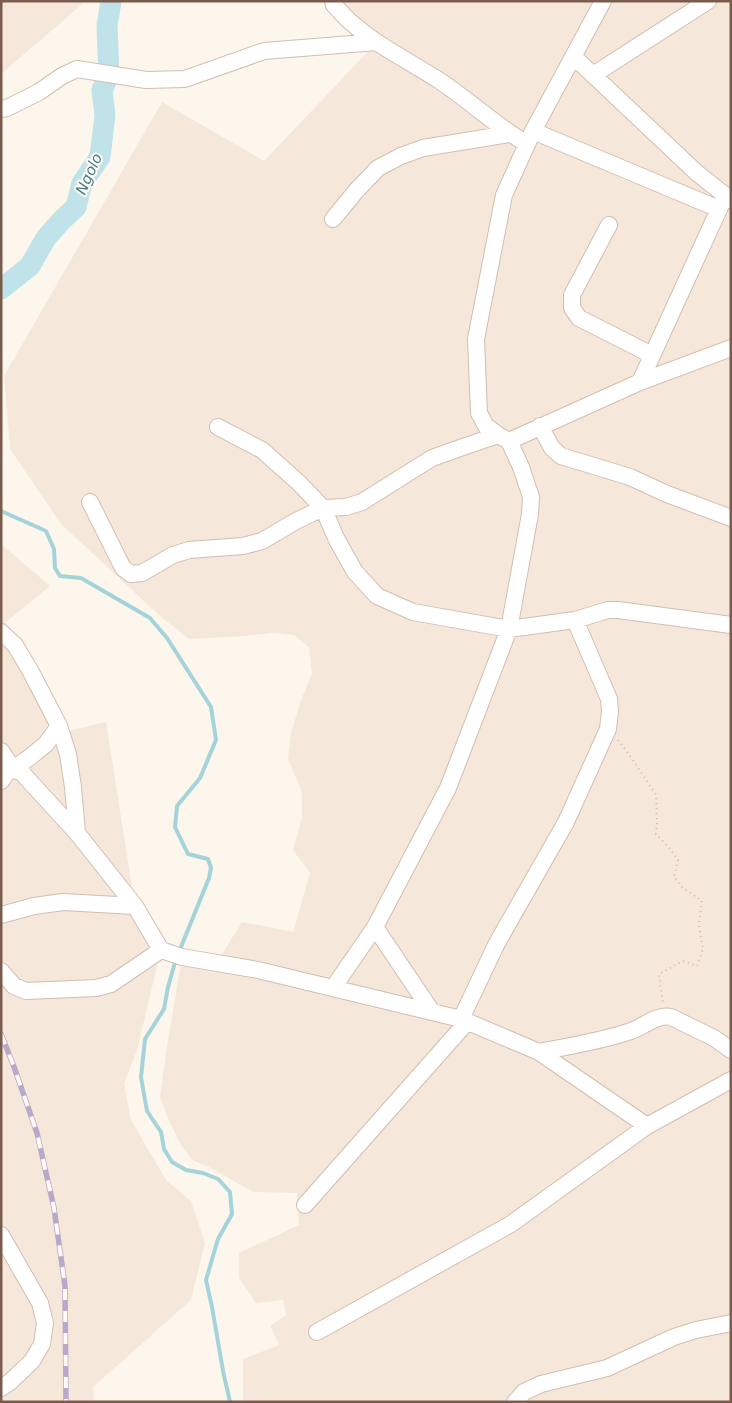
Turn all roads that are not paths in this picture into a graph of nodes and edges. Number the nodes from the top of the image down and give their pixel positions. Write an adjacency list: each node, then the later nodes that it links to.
1 (333, 1): 4 (street)
2 (603, 1): 5 (street)
3 (708, 1): 6 (street)
4 (377, 42): 7 (street); 8 (street)
5 (574, 56): 6 (street); 9 (street)
6 (593, 74): 10 (street)
7 (1, 109)
8 (509, 134): 9 (street); 11 (street)
9 (530, 138): 10 (street); 18 (street)
10 (725, 201): 14 (street)
11 (333, 219)
12 (609, 225): 14 (street)
13 (731, 348): 15 (street)
14 (652, 355): 15 (street)
15 (640, 382): 16 (street)
16 (540, 426): 18 (street); 21 (street)
17 (218, 427): 20 (street)
18 (504, 438): 20 (street); 24 (street)
19 (90, 502): 20 (street)
20 (323, 508): 24 (street)
21 (731, 518)
22 (575, 620): 23 (street); 24 (street); 37 (street)
23 (731, 625)
24 (509, 629): 32 (street)
25 (1, 632): 26 (street)
26 (58, 726): 28 (street); 29 (street)
27 (1, 751): 28 (street)
28 (5, 774): 29 (street)
29 (77, 833): 30 (street)
30 (136, 906): 31 (street); 33 (street)
31 (1, 916)
32 (375, 927): 35 (street); 36 (street)
33 (170, 953): 34 (street); 35 (street)
34 (1, 971)
35 (333, 988): 36 (street)
36 (432, 1012): 37 (street)
37 (464, 1020): 39 (street); 42 (street)
38 (731, 1050): 39 (street)
39 (539, 1052): 41 (street)
40 (731, 1080): 41 (street)
41 (647, 1126): 45 (street)
42 (305, 1204)
43 (1, 1236): 46 (street)
44 (731, 1322): 47 (street)
45 (317, 1332)
46 (1, 1388)
47 (515, 1402)

